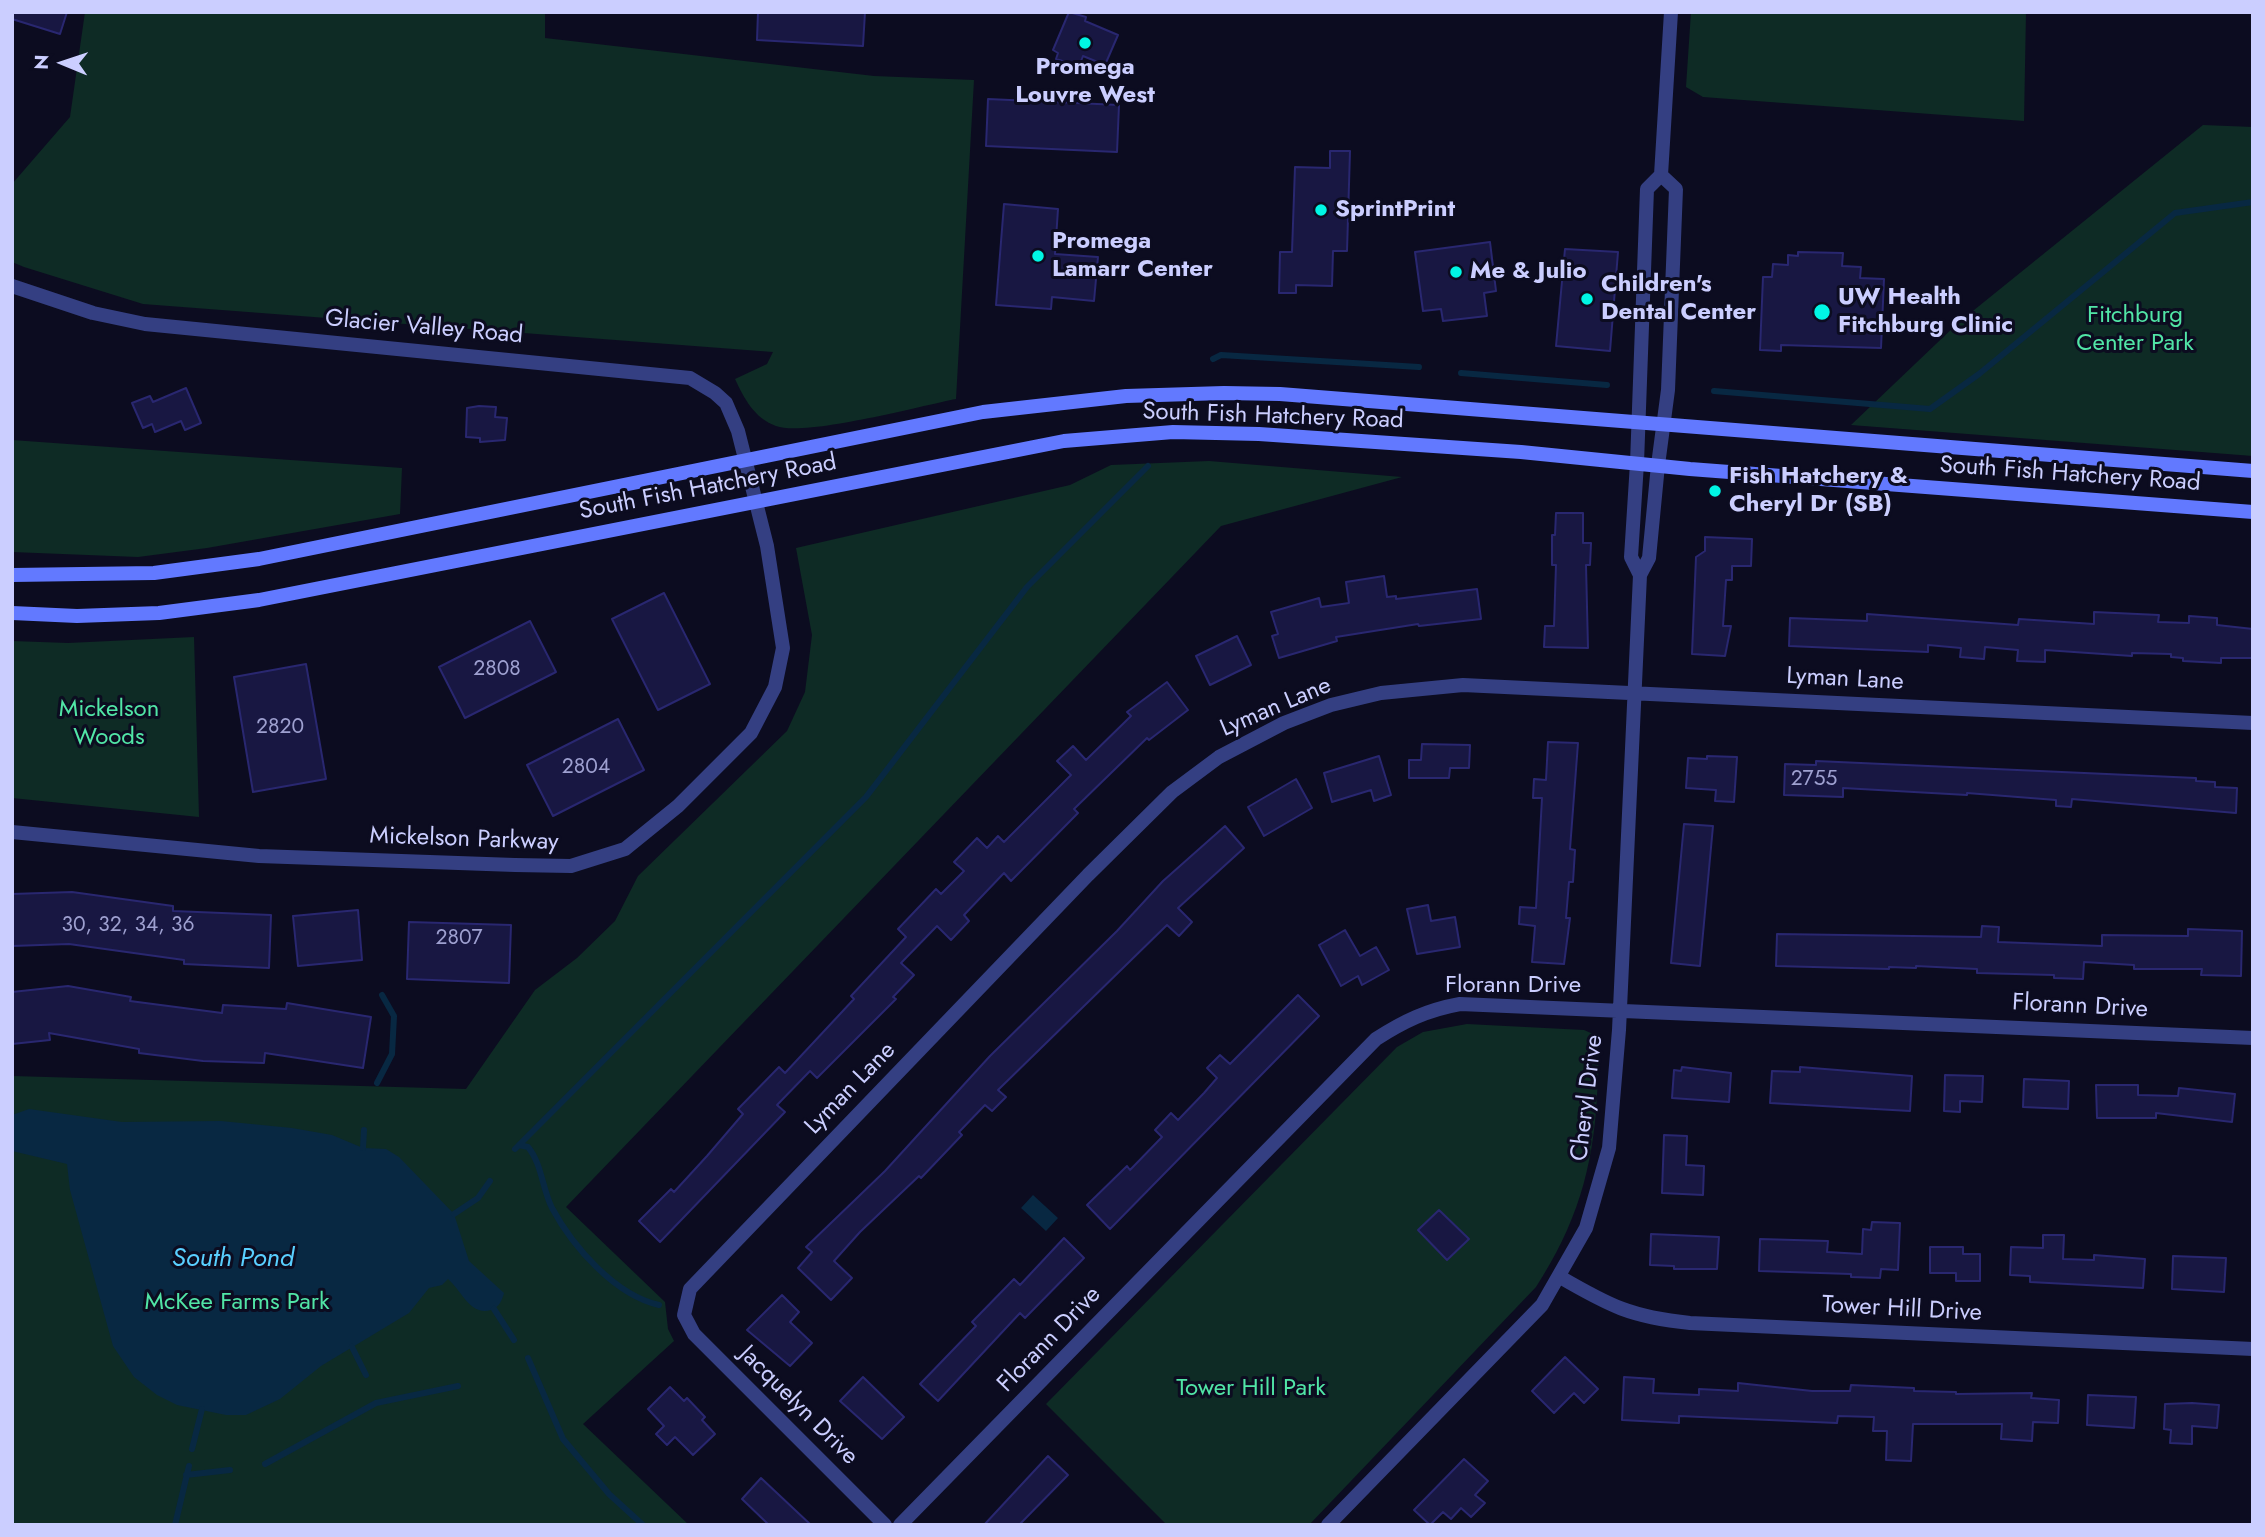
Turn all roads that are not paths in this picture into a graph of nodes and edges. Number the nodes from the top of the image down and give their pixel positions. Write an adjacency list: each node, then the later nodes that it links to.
1 (1671, 12): 2 (street)
2 (1661, 175): 4 (street, Cheryl Drive); 5 (street, Cheryl Drive)
3 (12, 286): 6 (street, Glacier Valley Road)
4 (1640, 422): 5 (main road, South Fish Hatchery Road); 6 (main road, South Fish Hatchery Road); 7 (street, Cheryl Drive)
5 (1663, 425): 8 (street, Cheryl Drive); 9 (main road, South Fish Hatchery Road)
6 (746, 459): 10 (street, Glacier Valley Road); 12 (main road, South Fish Hatchery Road)
7 (1637, 463): 8 (main road, South Fish Hatchery Road); 10 (main road, South Fish Hatchery Road); 13 (street, Cheryl Drive)
8 (1658, 465): 11 (main road, South Fish Hatchery Road); 13 (street, Cheryl Drive)
9 (2253, 471)
10 (756, 500): 14 (main road, South Fish Hatchery Road); 17 (street, Mickelson Parkway)
11 (2253, 512)
12 (12, 575)
13 (1640, 575): 15 (street, Cheryl Drive)
14 (12, 613)
15 (1635, 693): 16 (street, Lyman Lane); 18 (street, Cheryl Drive); 21 (street, Lyman Lane)
16 (2253, 723)
17 (12, 832)
18 (1620, 1009): 19 (street, Florann Drive); 20 (street, Cheryl Drive); 25 (street, Florann Drive)
19 (2253, 1038)
20 (1560, 1276): 22 (street, Tower Hill Drive); 23 (street, Cheryl Drive)
21 (684, 1315): 24 (street, Jacquelyn Drive)
22 (2253, 1349)
23 (1333, 1523)
24 (885, 1525)
25 (901, 1525)

